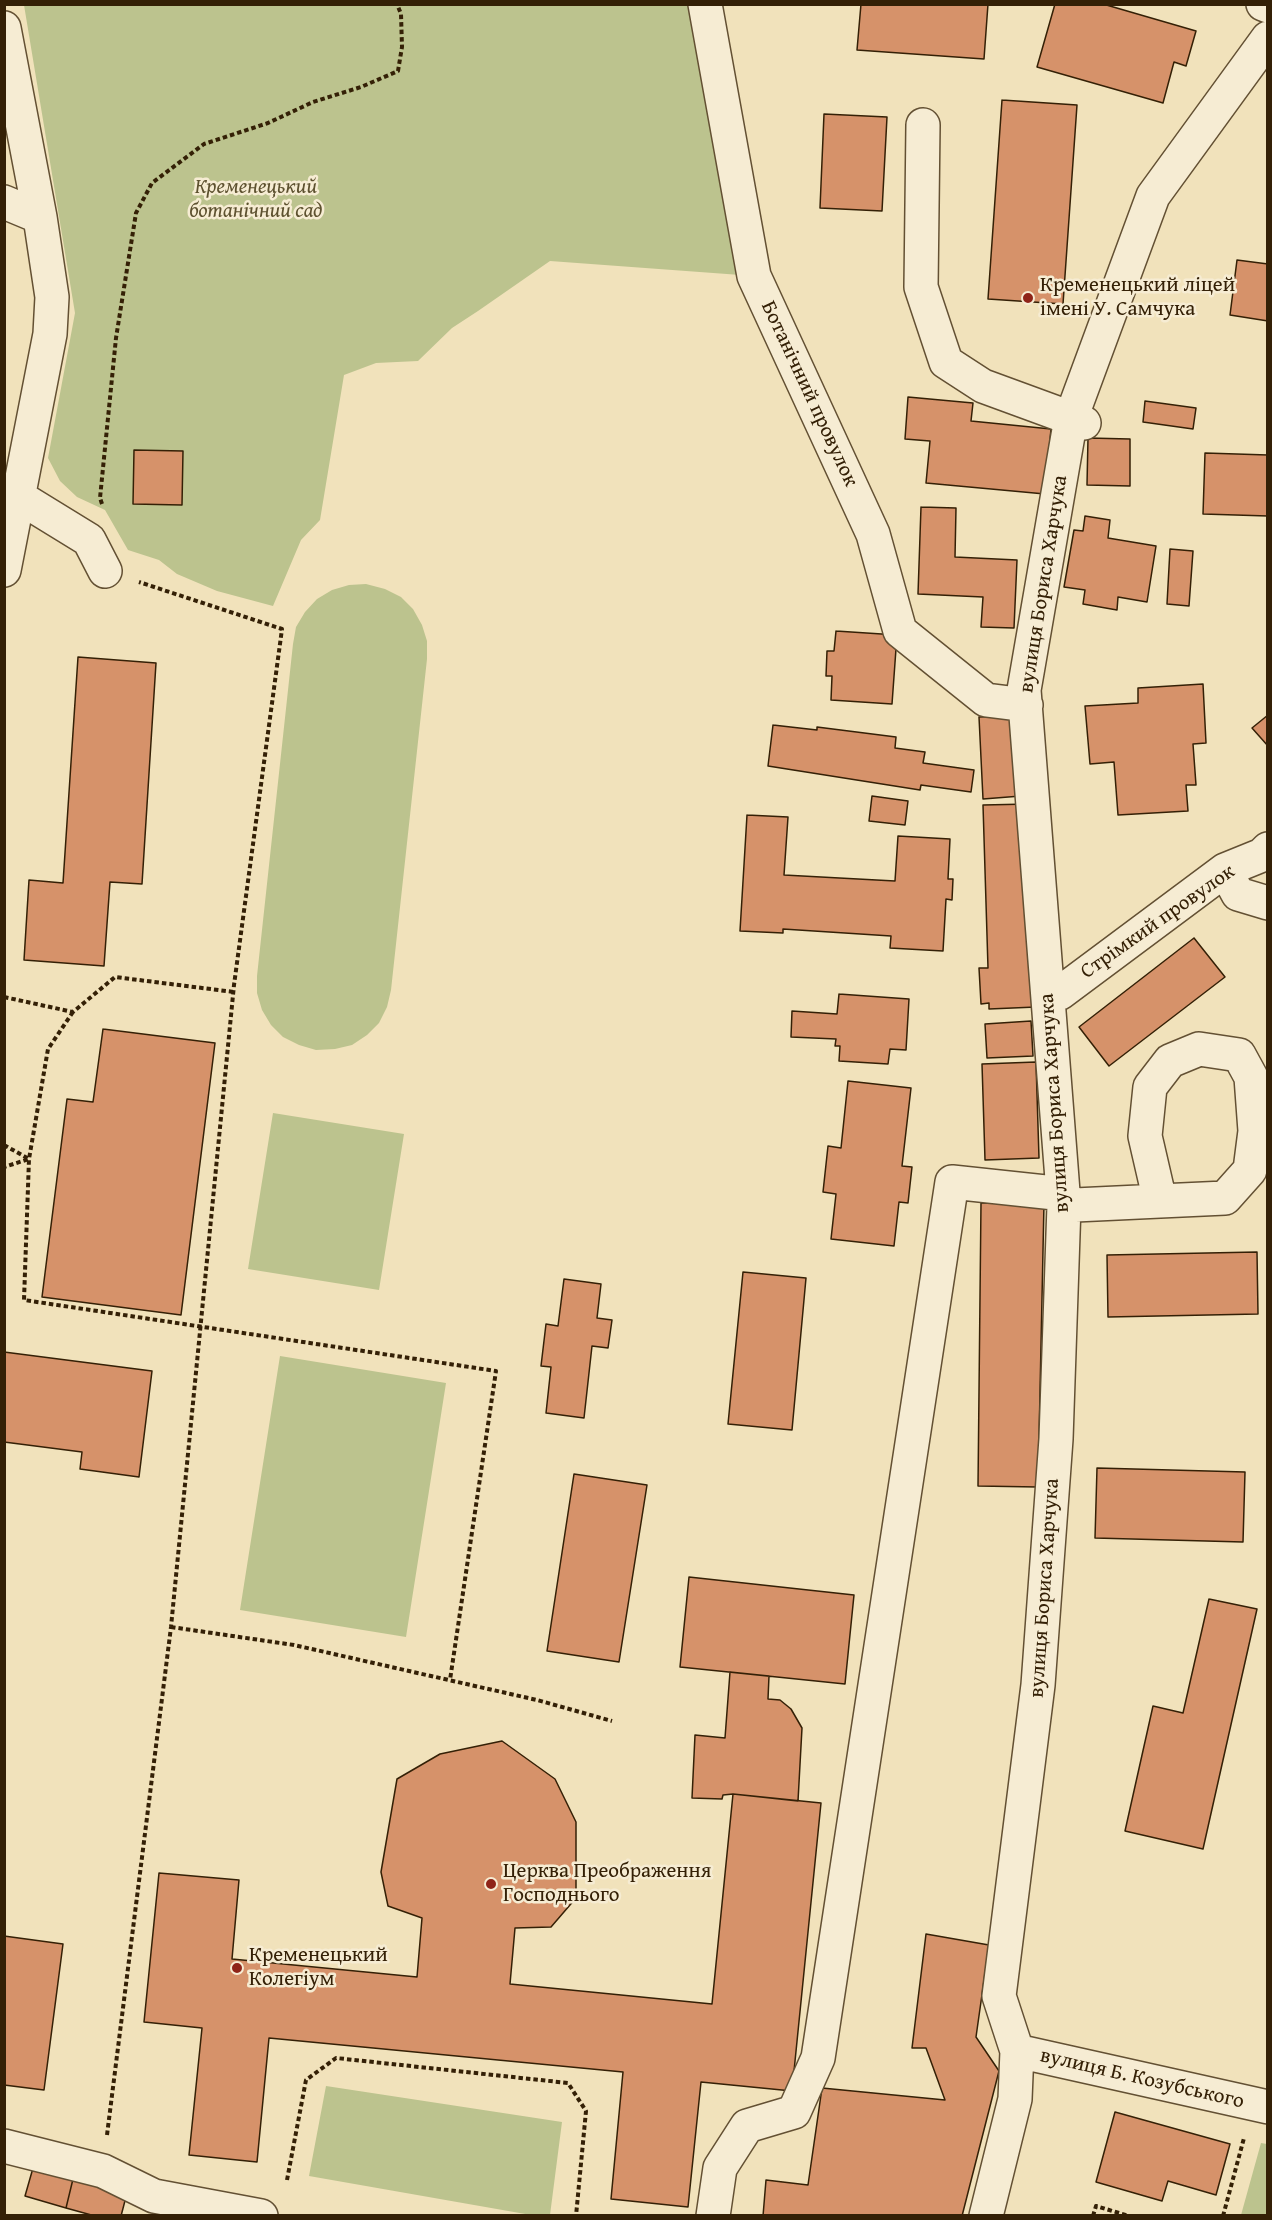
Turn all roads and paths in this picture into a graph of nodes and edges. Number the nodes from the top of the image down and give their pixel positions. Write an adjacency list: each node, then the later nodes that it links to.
1 (397, 4): 10 (path)
2 (705, 4): 13 (street, Ботанічний провулок)
3 (4, 28): 7 (street)
4 (1268, 38): 8 (street, вулиця Бориса Харчука)
5 (923, 125): 8 (street)
6 (4, 202): 7 (street)
7 (40, 217): 9 (street)
8 (1077, 421): 13 (street, вулиця Бориса Харчука)
9 (19, 497): 11 (street); 12 (street)
10 (105, 510)
11 (4, 570)
12 (105, 571): 17 (path)
13 (1026, 705): 18 (street, вулиця Бориса Харчука)
14 (1268, 849): 15 (street, Стрімкий провулок)
15 (1225, 870): 16 (street); 18 (street, Стрімкий провулок)
16 (1268, 903)
17 (234, 992): 20 (path); 26 (path)
18 (1048, 994): 24 (street, вулиця Бориса Харчука)
19 (4, 997): 20 (path)
20 (73, 1012): 22 (path)
21 (4, 1145): 22 (path)
22 (29, 1159): 23 (path); 26 (path)
23 (4, 1167)
24 (1064, 1200): 25 (street); 30 (street, вулиця Бориса Харчука); 39 (street)
25 (1160, 1201): 25 (street)
26 (201, 1326): 27 (path); 28 (path)
27 (171, 1627): 28 (path); 34 (path)
28 (450, 1680): 29 (path)
29 (612, 1721)
30 (1017, 2051): 31 (street, вулиця Б. Козубського); 40 (street, вулиця Бориса Харчука)
31 (1268, 2107)
32 (1245, 2136): 43 (path)
33 (4, 2146): 34 (street)
34 (103, 2171): 36 (street)
35 (287, 2180): 38 (path)
36 (152, 2206): 37 (street)
37 (261, 2216)
38 (576, 2216)
39 (713, 2216)
40 (986, 2216)
41 (1093, 2216): 42 (path)
42 (1129, 2216)
43 (1223, 2216)

